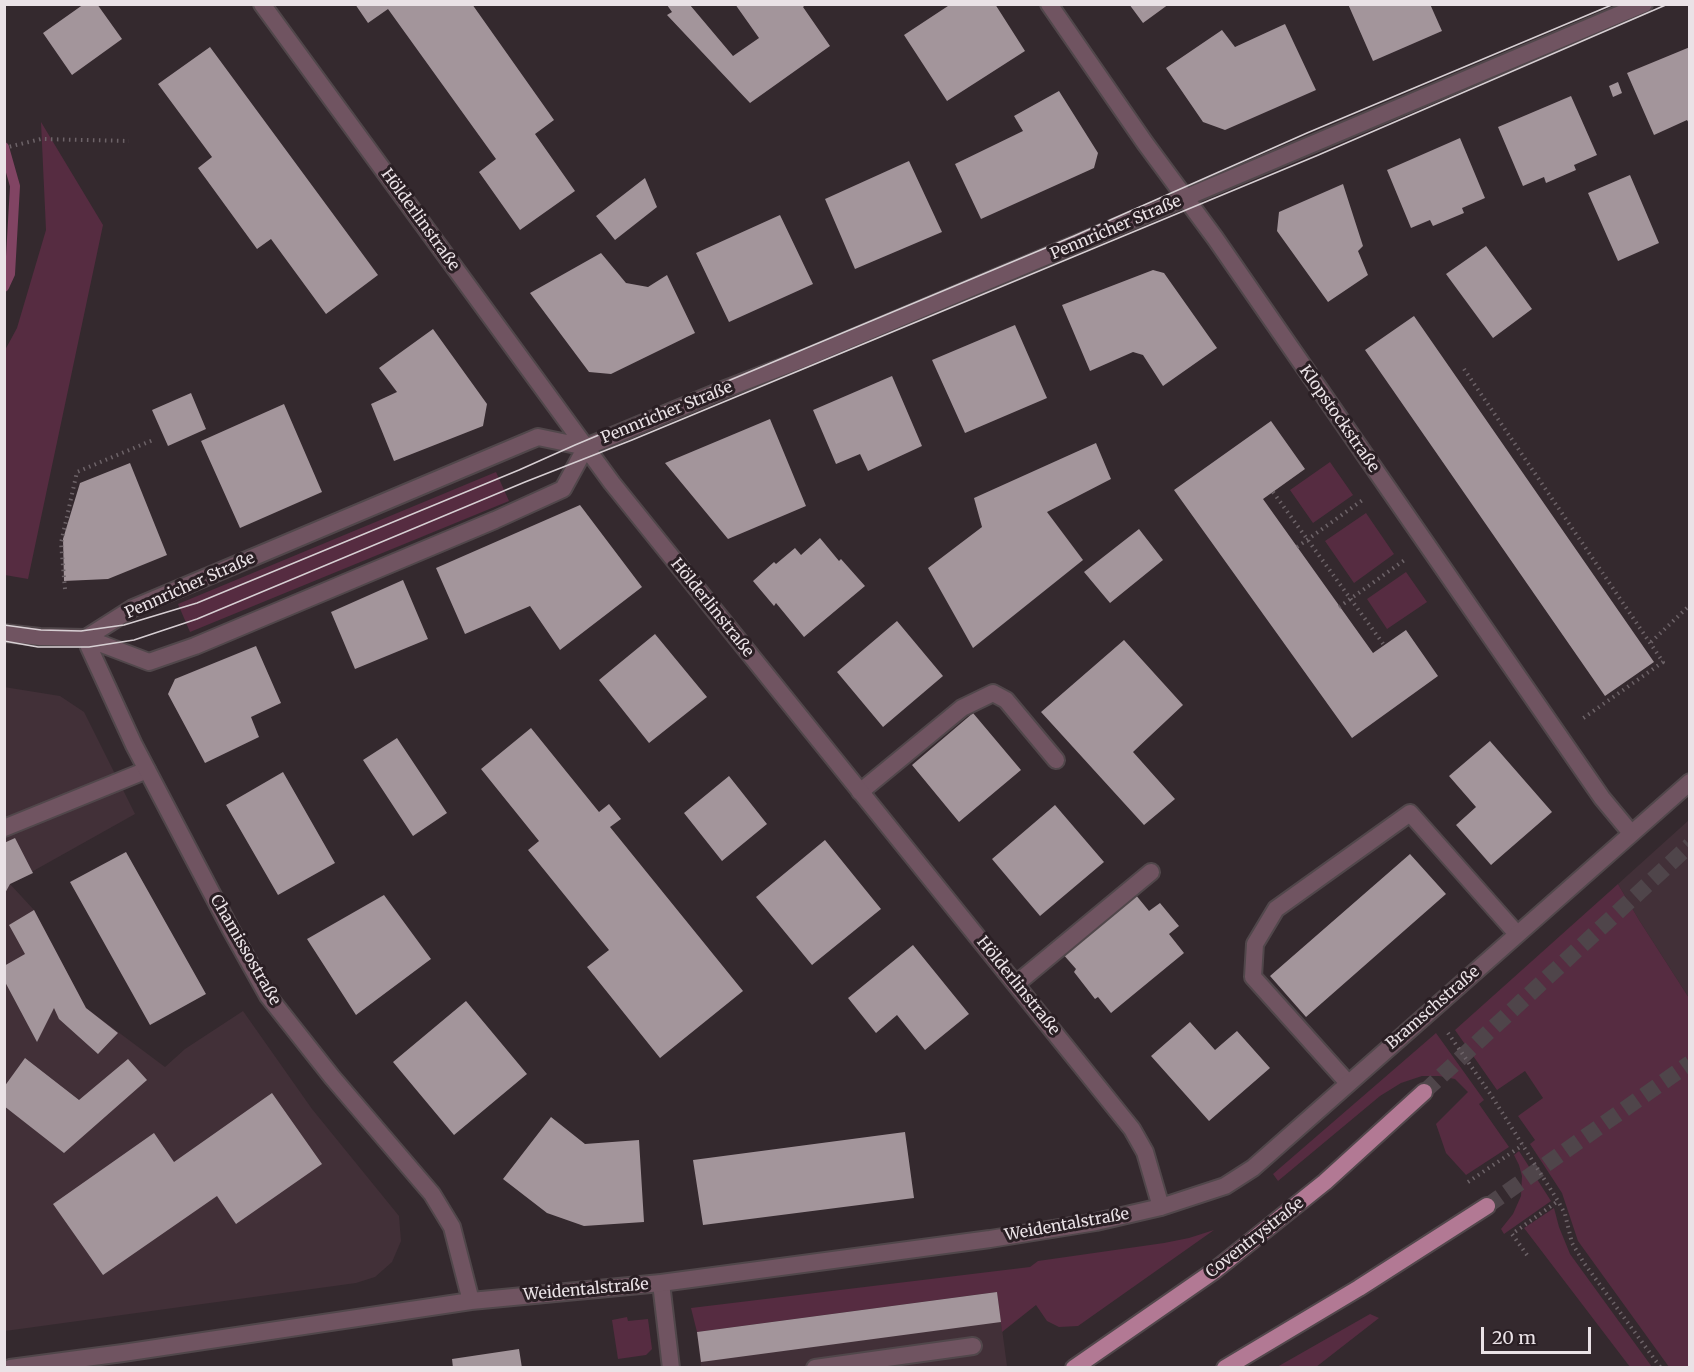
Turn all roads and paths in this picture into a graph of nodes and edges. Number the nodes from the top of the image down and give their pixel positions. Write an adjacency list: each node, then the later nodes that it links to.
1 (262, 4): 9 (street, Hölderlinstraße)
2 (1049, 4): 6 (street, Klopstockstraße)
3 (1644, 4): 6 (street, Pennricher Straße)
4 (129, 141): 5 (path)
5 (4, 148)
6 (1186, 198): 9 (street, Pennricher Straße); 10 (street, Klopstockstraße)
7 (1464, 369): 23 (path)
8 (153, 440): 15 (path)
9 (586, 447): 22 (street, Pennricher Straße); 22 (street, Pennricher Straße); 29 (street, Hölderlinstraße)
10 (1385, 485): 12 (path); 13 (street, Klopstockstraße)
11 (1274, 492): 12 (path)
12 (1308, 539): 14 (path); 16 (path)
13 (1426, 544): 16 (path); 25 (street, Klopstockstraße)
14 (1297, 547)
15 (65, 589)
16 (1351, 598): 18 (path); 24 (path)
17 (1689, 605): 19 (path)
18 (1339, 607)
19 (1684, 610): 20 (path); 23 (path)
20 (1689, 616)
21 (4, 633): 22 (street)
22 (86, 638): 27 (street, Chamissostraße)
23 (1650, 642): 25 (path)
24 (1384, 645)
25 (1559, 735): 31 (street, Klopstockstraße)
26 (1056, 760): 29 (street)
27 (147, 770): 30 (street); 45 (street, Chamissostraße)
28 (1689, 782): 31 (street, Bramschstraße)
29 (860, 792): 34 (street, Hölderlinstraße)
30 (4, 828)
31 (1631, 833): 33 (street, Bramschstraße)
32 (1150, 872): 34 (street)
33 (1517, 934): 35 (street, Bramschstraße); 36 (street)
34 (1016, 984): 42 (street, Hölderlinstraße)
35 (1431, 1011): 36 (street, Bramschstraße); 38 (path)
36 (1348, 1083): 42 (street, Bramschstraße)
37 (1424, 1092): 50 (main road, Coventrystraße)
38 (1523, 1145): 39 (path); 40 (path)
39 (1468, 1182)
40 (1558, 1201): 43 (path); 52 (path)
41 (1487, 1206): 51 (main road)
42 (1161, 1207): 44 (street, Weidentalstraße)
43 (1527, 1255)
44 (661, 1283): 45 (street, Weidentalstraße); 48 (street)
45 (471, 1301): 47 (street, Weidentalstraße)
46 (973, 1346): 49 (street)
47 (10, 1368)
48 (671, 1368)
49 (815, 1368)
50 (1074, 1368)
51 (1225, 1368)
52 (1661, 1368)

